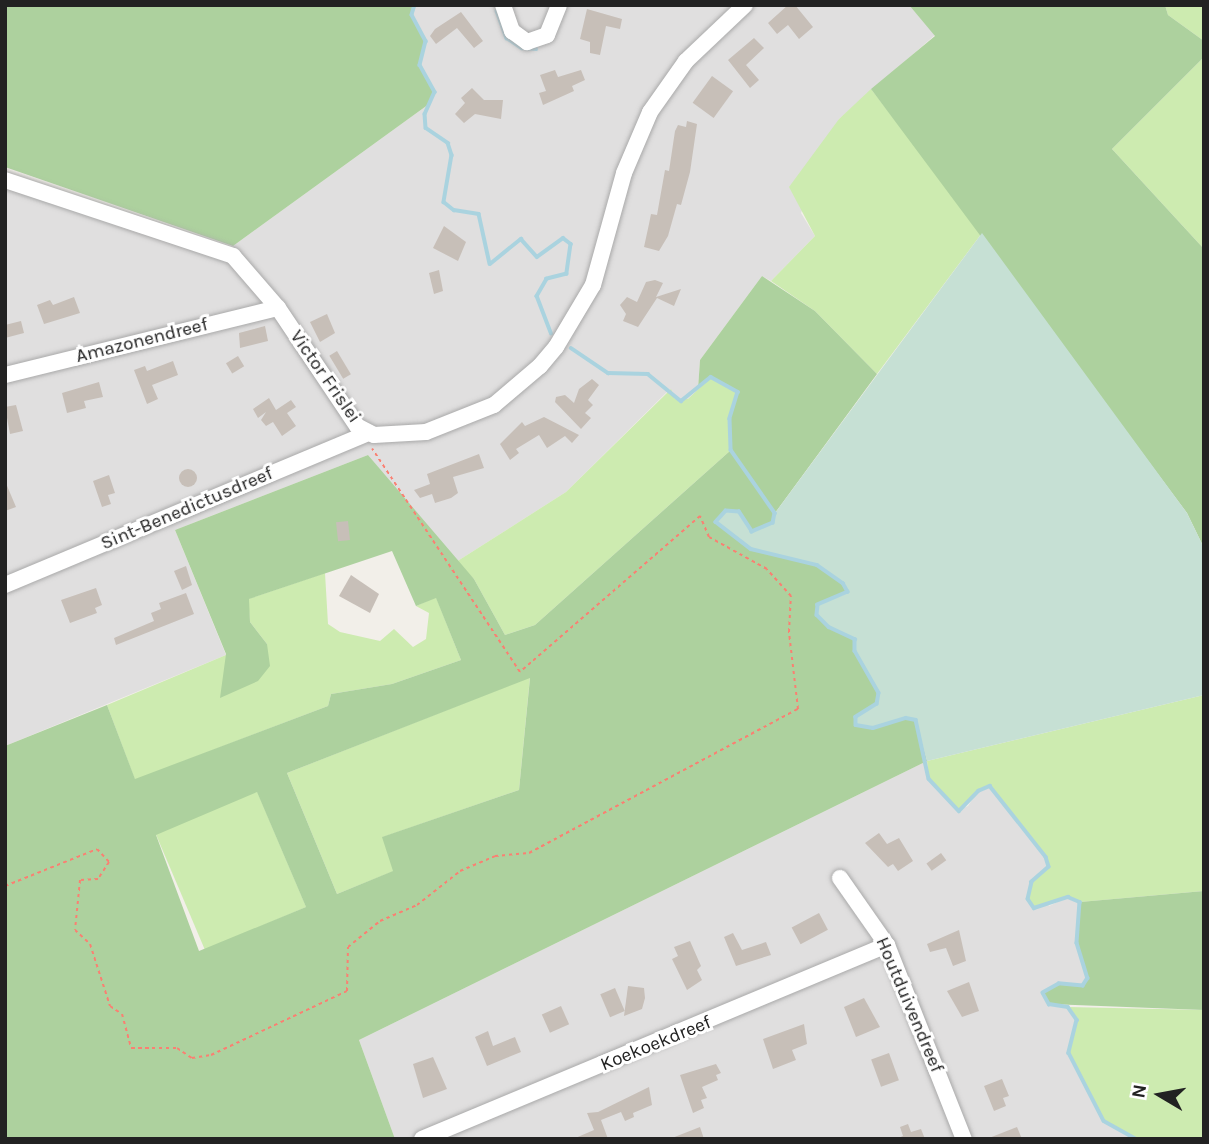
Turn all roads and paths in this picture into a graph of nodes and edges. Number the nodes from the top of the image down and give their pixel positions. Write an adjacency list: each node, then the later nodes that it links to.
1 (503, 5): 2 (street)
2 (559, 5)
3 (745, 5): 7 (street, Victor Frislei)
4 (5, 180): 5 (street, Victor Frislei)
5 (278, 307): 6 (street, Amazonendreef); 7 (street, Victor Frislei)
6 (5, 375)
7 (369, 433): 9 (street, Sint-Benedictusdreef)
8 (377, 457): 11 (path)
9 (5, 585)
10 (840, 878): 12 (street, Houtduivendreef)
11 (5, 886)
12 (887, 945): 13 (street, Koekoekdreef); 14 (street, Houtduivendreef)
13 (422, 1139)
14 (964, 1139)

